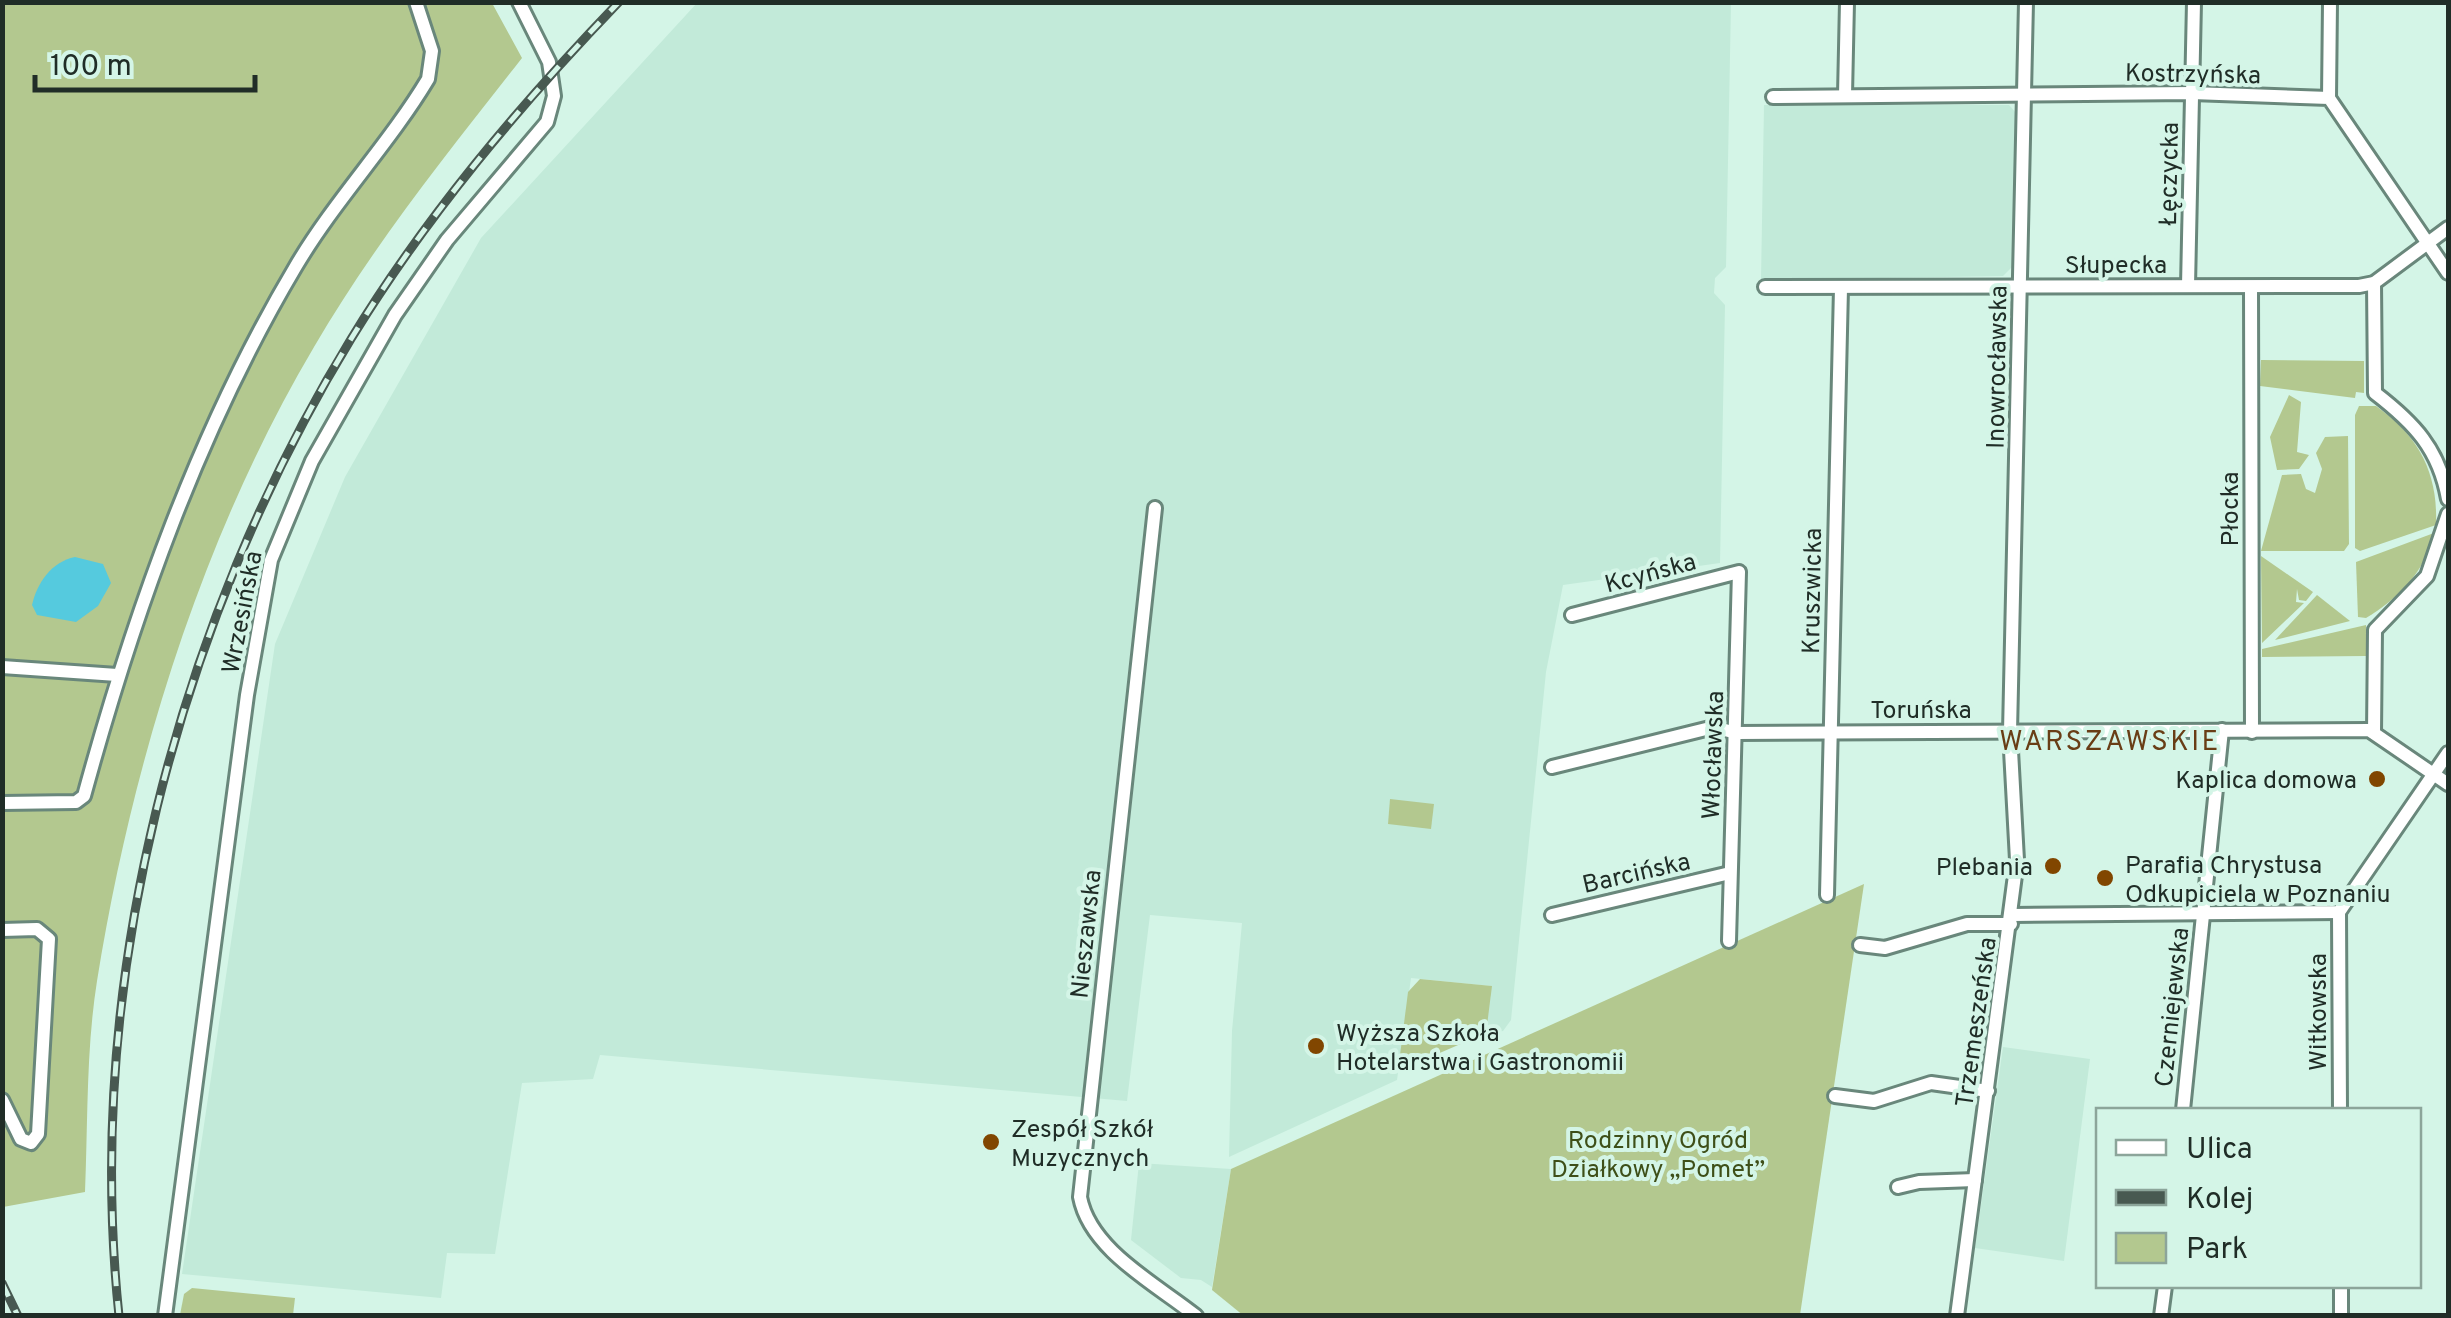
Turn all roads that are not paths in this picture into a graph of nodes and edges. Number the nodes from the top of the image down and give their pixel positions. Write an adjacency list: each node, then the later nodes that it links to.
1 (416, 2): 27 (street)
2 (519, 2): 57 (street, Wrzesińska)
3 (1846, 2): 8 (street)
4 (2026, 2): 9 (street, Inowrocławska)
5 (2194, 2): 7 (street, Łęczycka)
6 (2330, 2): 11 (street)
7 (2192, 93): 9 (street, Kostrzyńska); 11 (street, Kostrzyńska); 18 (street, Łęczycka)
8 (1845, 95): 9 (street, Kostrzyńska); 10 (street, Kostrzyńska)
9 (2024, 96): 17 (street, Inowrocławska)
10 (1773, 97)
11 (2329, 98): 13 (street)
12 (2448, 228): 13 (street)
13 (2428, 244): 14 (street); 15 (street)
14 (2448, 273)
15 (2374, 283): 19 (street, Słupecka); 21 (street)
16 (1764, 286): 20 (street, Słupecka)
17 (2020, 286): 18 (street, Słupecka); 20 (street, Słupecka); 30 (street, Inowrocławska)
18 (2188, 286): 19 (street, Słupecka)
19 (2251, 287): 31 (street, Płocka)
20 (1841, 288): 29 (street, Kruszwicka)
21 (2448, 499)
22 (1155, 508): 58 (street, Nieszawska)
23 (2448, 514): 32 (street)
24 (1739, 572): 25 (street, Kcyńska); 33 (street, Włocławska)
25 (1572, 615)
26 (2, 668): 27 (street)
27 (118, 675): 38 (street)
28 (2222, 730): 30 (street, Toruńska); 31 (street, Toruńska); 42 (street, Czerniejewska)
29 (1830, 732): 30 (street, Toruńska); 33 (street, Toruńska); 40 (street, Kruszwicka)
30 (2010, 732): 44 (street, Trzemeszeńska)
31 (2252, 732): 32 (street, Toruńska)
32 (2374, 732): 36 (street)
33 (1736, 733): 35 (street, Toruńska); 39 (street, Włocławska)
34 (2448, 753): 36 (street)
35 (1552, 767)
36 (2434, 775): 37 (street); 41 (street)
37 (2448, 784)
38 (2, 803)
39 (1730, 873): 43 (street, Barcińska); 46 (street, Włocławska)
40 (1827, 895)
41 (2339, 912): 42 (street); 52 (street, Witkowska)
42 (2204, 914): 44 (street); 51 (street, Czerniejewska)
43 (1552, 915)
44 (2011, 920): 47 (street); 48 (street, Trzemeszeńska)
45 (2, 930): 50 (street)
46 (1729, 940)
47 (1860, 945)
48 (1988, 1091): 49 (street); 53 (street, Trzemeszeńska)
49 (1836, 1096)
50 (2, 1100)
51 (2183, 1108)
52 (2340, 1108)
53 (1975, 1180): 54 (street); 59 (street, Trzemeszeńska)
54 (1898, 1188)
55 (2164, 1288): 60 (street)
56 (2341, 1288): 61 (street)
57 (165, 1316)
58 (1196, 1316)
59 (1957, 1316)
60 (2161, 1316)
61 (2341, 1316)

